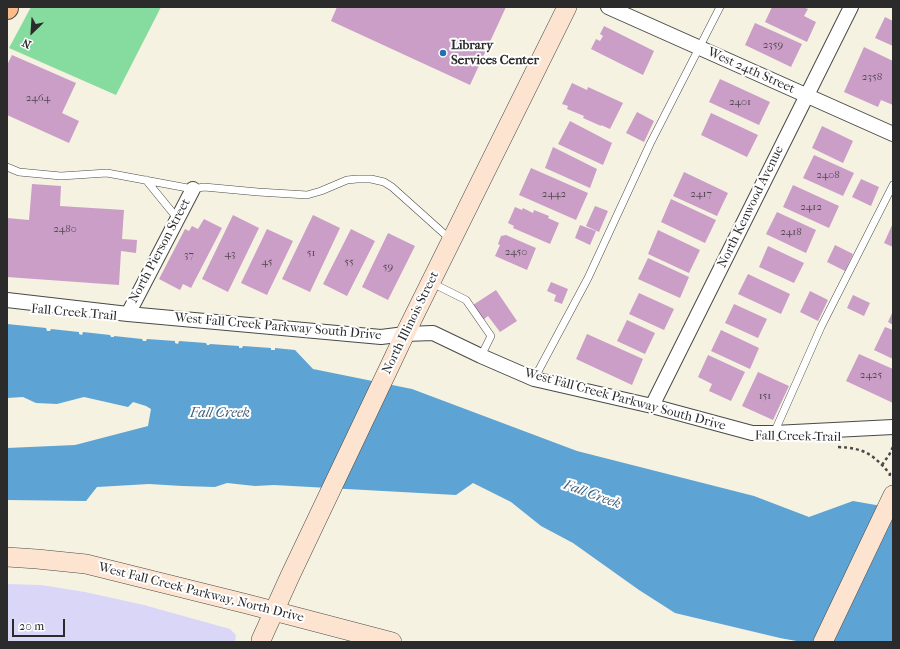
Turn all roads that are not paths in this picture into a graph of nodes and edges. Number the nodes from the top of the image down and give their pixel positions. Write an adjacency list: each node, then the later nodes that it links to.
1 (567, 7): 13 (main road, North Illinois Street)
2 (608, 7): 5 (street, West 24th Street)
3 (720, 7): 5 (lane)
4 (851, 7): 6 (street, North Kenwood Avenue)
5 (700, 48): 6 (street, West 24th Street); 19 (lane)
6 (807, 96): 7 (street, West 24th Street); 20 (street, North Kenwood Avenue)
7 (893, 134)
8 (7, 167): 9 (lane)
9 (146, 180): 11 (lane); 12 (lane)
10 (893, 185): 22 (lane)
11 (193, 189): 12 (street, North Pierson Street); 13 (lane)
12 (178, 218): 16 (street, North Pierson Street)
13 (452, 240): 14 (main road, North Illinois Street)
14 (430, 282): 17 (main road, North Illinois Street); 18 (lane)
15 (7, 300): 16 (street, West Fall Creek Parkway South Drive)
16 (128, 314): 17 (street, West Fall Creek Parkway South Drive)
17 (405, 334): 18 (street, West Fall Creek Parkway South Drive); 25 (main road, North Illinois Street)
18 (481, 356): 19 (street, West Fall Creek Parkway South Drive)
19 (534, 379): 20 (street, West Fall Creek Parkway South Drive)
20 (652, 406): 22 (street, West Fall Creek Parkway South Drive)
21 (893, 427): 22 (street, West Fall Creek Parkway South Drive)
22 (774, 433)
23 (893, 495): 28 (main road)
24 (7, 557): 25 (main road, West Fall Creek Parkway, North Drive)
25 (274, 611): 26 (main road, North Illinois Street); 27 (main road, West Fall Creek Parkway, North Drive)
26 (261, 642)
27 (392, 642)
28 (823, 642)

